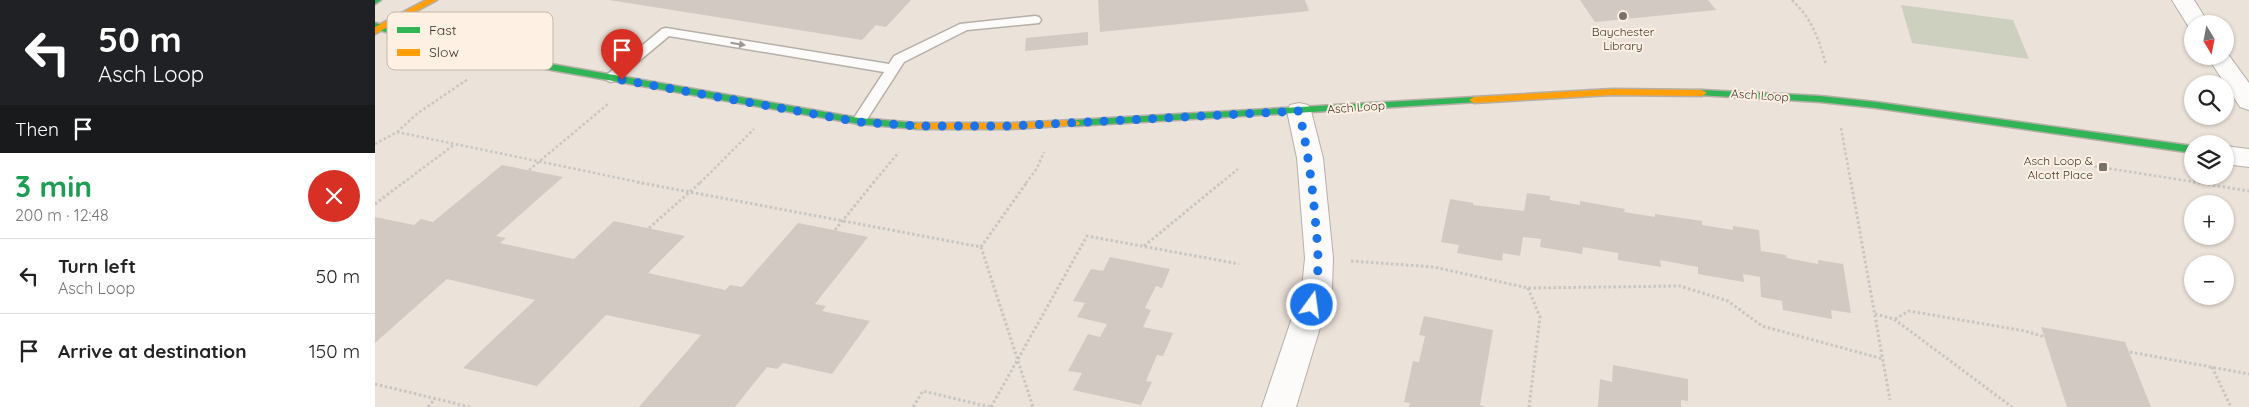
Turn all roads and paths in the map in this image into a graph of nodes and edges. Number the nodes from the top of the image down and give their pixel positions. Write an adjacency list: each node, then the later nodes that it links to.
1 (433, 0): 4 (street)
2 (1792, 0): 7 (path)
3 (2183, 0): 5 (street)
4 (409, 12)
5 (2192, 15)
6 (1035, 20): 10 (lane)
7 (1826, 65)
8 (2225, 65): 14 (street)
9 (553, 68): 12 (street, Asch Loop)
10 (893, 69): 12 (lane, one-way to 10); 17 (lane)
11 (481, 70): 21 (path)
12 (610, 78): 13 (street, Asch Loop)
13 (633, 82): 15 (street, Asch Loop); 27 (path)
14 (2249, 102)
15 (775, 107): 17 (street, Asch Loop); 30 (path)
16 (1299, 111): 18 (street, Asch Loop); 24 (street, Asch Loop); 37 (street)
17 (859, 122): 19 (street, Asch Loop)
18 (1057, 123): 19 (street, Asch Loop); 36 (path)
19 (919, 126): 32 (path)
20 (1841, 126): 40 (path)
21 (397, 132): 22 (path); 23 (path)
22 (375, 144)
23 (455, 144): 27 (path); 31 (path)
24 (2184, 149)
25 (2234, 156): 26 (street)
26 (2249, 158)
27 (539, 161): 29 (path); 30 (path)
28 (1239, 169): 35 (path)
29 (529, 170)
30 (690, 193): 32 (path); 33 (path)
31 (375, 204)
32 (842, 222): 34 (path); 36 (path)
33 (649, 228)
34 (835, 230)
35 (1143, 246): 38 (path); 44 (path)
36 (981, 247): 44 (path)
37 (1319, 258): 39 (path); 56 (street)
38 (1239, 264)
39 (1528, 288): 45 (path); 57 (path)
40 (1875, 314): 41 (path); 45 (path)
41 (1894, 319): 42 (path); 58 (path)
42 (2045, 337)
43 (2130, 352): 46 (path)
44 (1017, 359): 54 (path); 55 (path)
45 (1883, 359): 50 (path)
46 (2212, 367): 47 (path); 59 (path)
47 (2249, 374)
48 (375, 384): 49 (path)
49 (435, 399): 51 (path); 52 (path)
50 (1890, 400)
51 (428, 407)
52 (470, 407)
53 (913, 407): 54 (path)
54 (991, 407)
55 (1033, 407)
56 (1279, 407)
57 (1529, 407)
58 (2012, 407)
59 (2231, 407)

